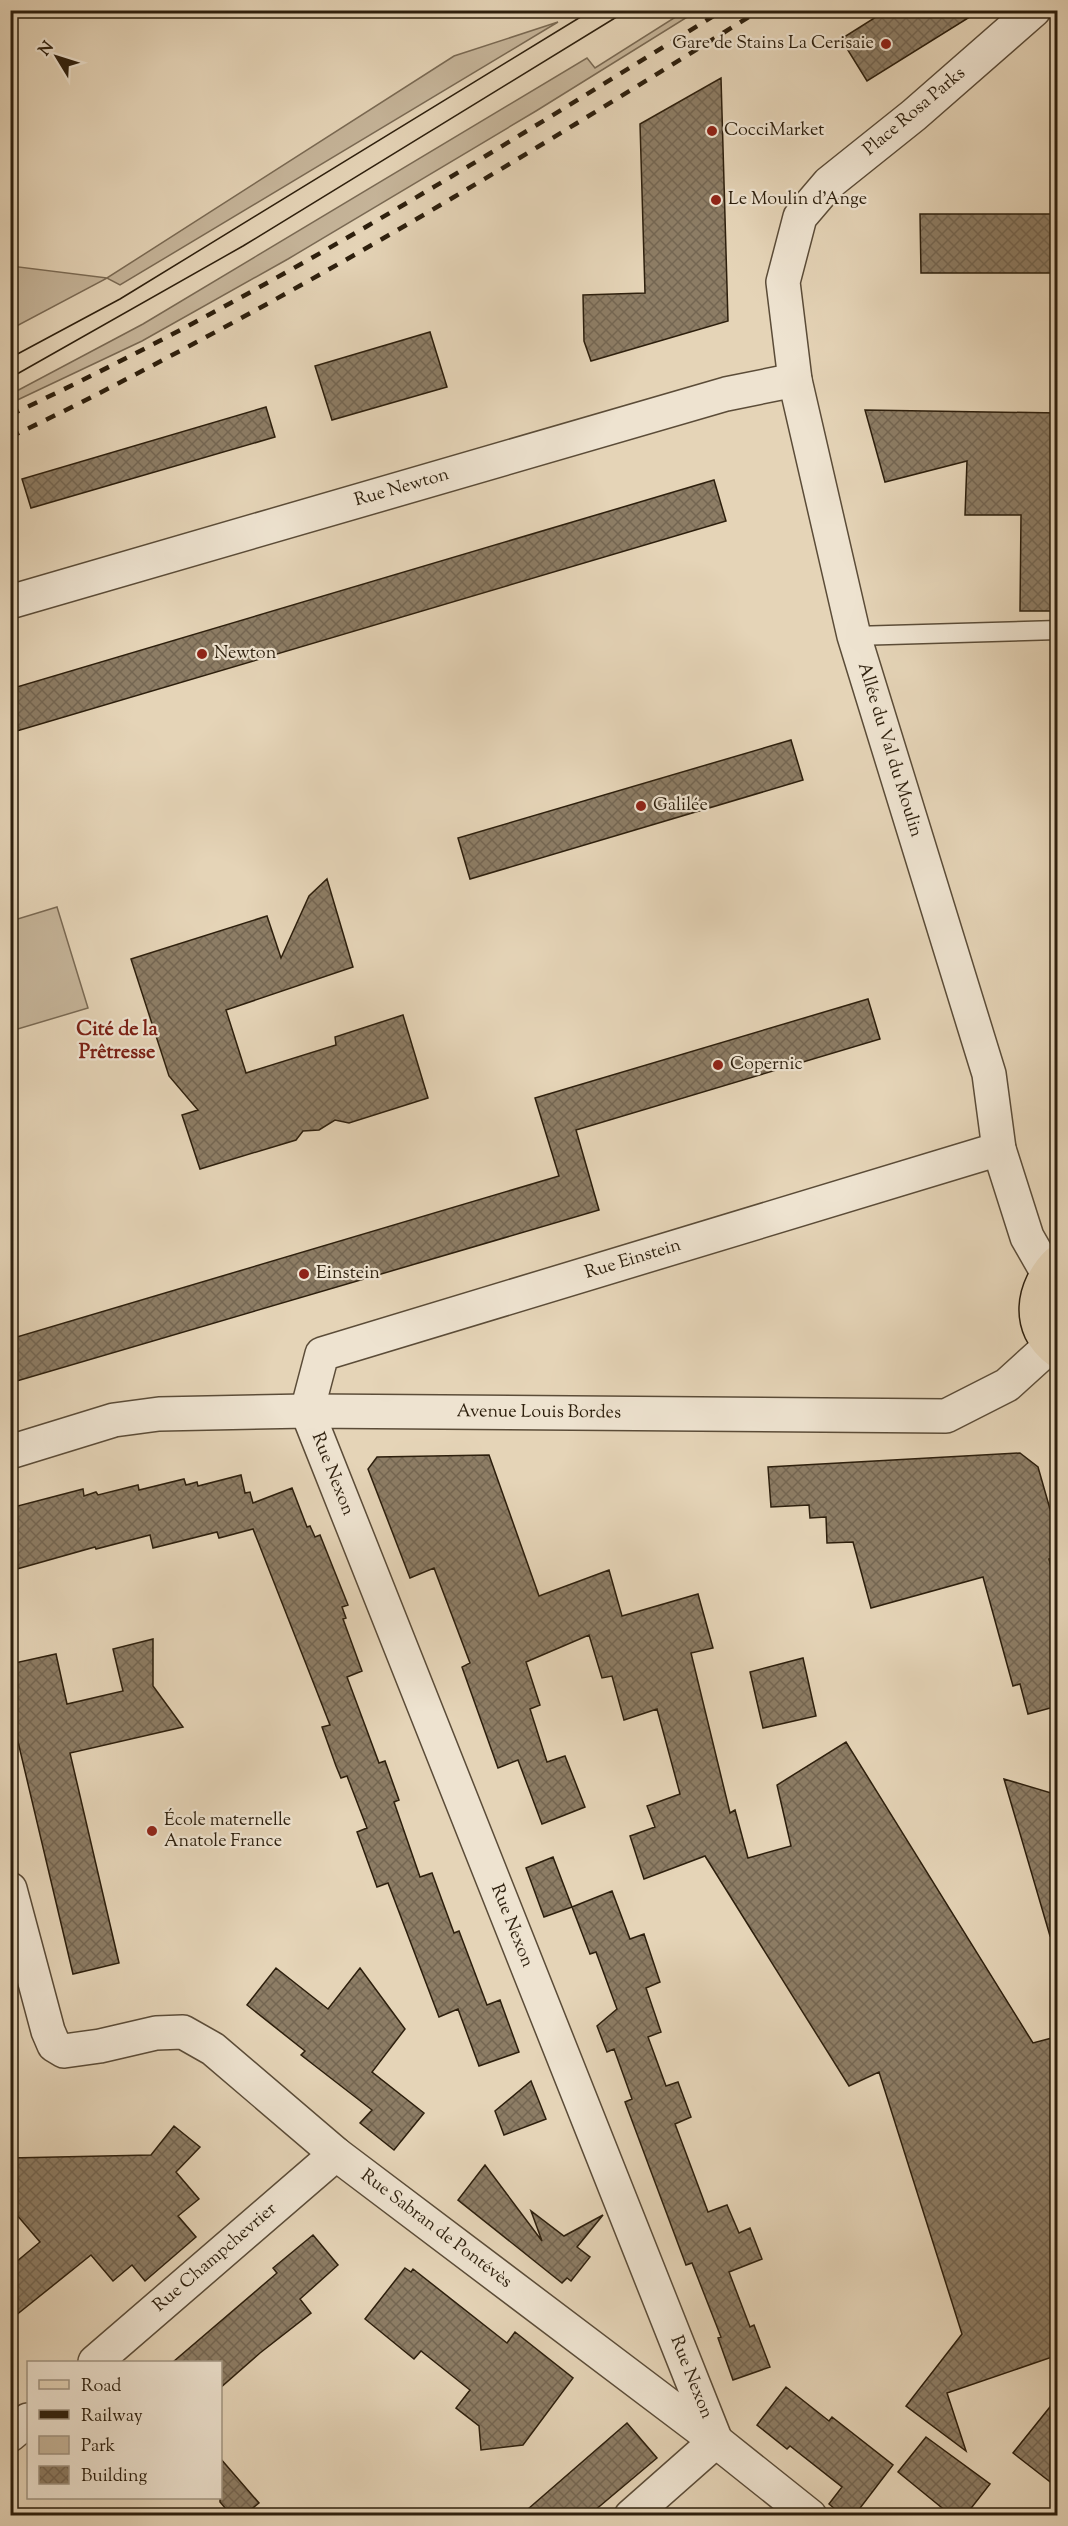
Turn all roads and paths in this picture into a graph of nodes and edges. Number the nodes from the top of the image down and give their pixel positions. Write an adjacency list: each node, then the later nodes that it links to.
1 (1034, 10): 2 (street, Place Rosa Parks)
2 (800, 217): 3 (street, Allée du Val du Moulin)
3 (795, 380): 4 (street, Rue Newton); 6 (street, Allée du Val du Moulin)
4 (10, 602)
5 (1058, 630): 6 (lane)
6 (854, 636): 7 (street, Allée du Val du Moulin)
7 (999, 1149): 8 (street, Allée du Val du Moulin); 10 (street, Rue Einstein)
8 (1052, 1267): 9 (main road)
9 (1054, 1348): 10 (street, Avenue Louis Bordes)
10 (307, 1411): 11 (street, Avenue Louis Bordes); 17 (street, Rue Nexon)
11 (10, 1452)
12 (10, 1889): 13 (street, Rue Sabran de Pontévès)
13 (336, 2154): 14 (street, Rue Champchevrier); 17 (street, Rue Sabran de Pontévès)
14 (96, 2361)
15 (27, 2421): 16 (street)
16 (10, 2435)
17 (716, 2441): 18 (street); 19 (street, Rue Sabran de Pontévès)
18 (631, 2516)
19 (810, 2516)

